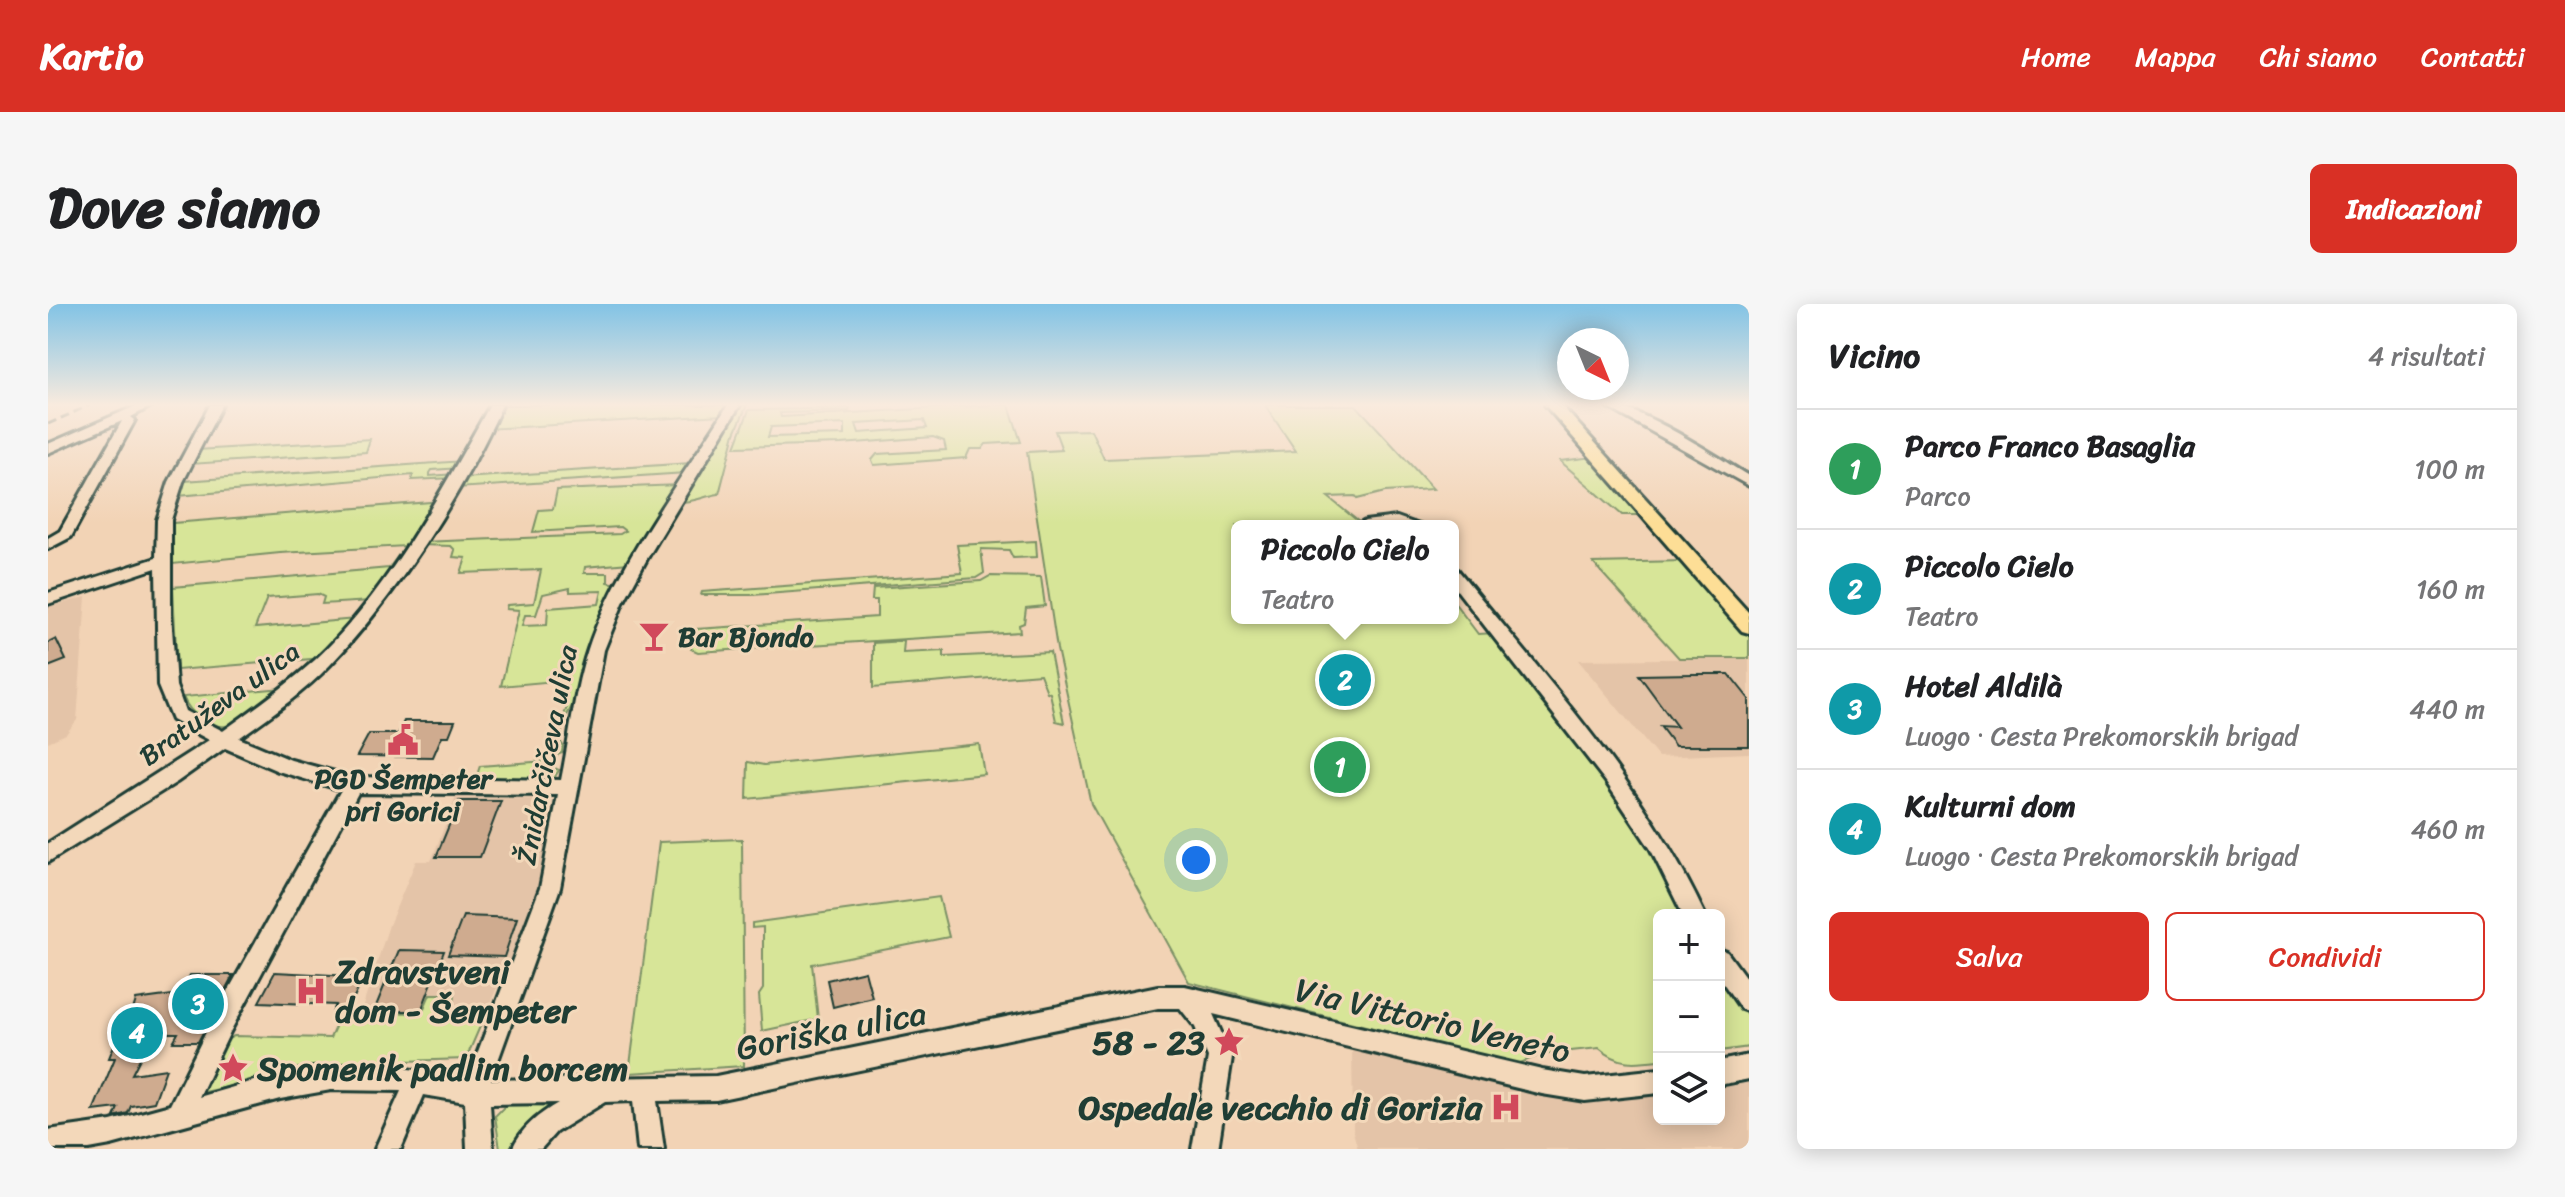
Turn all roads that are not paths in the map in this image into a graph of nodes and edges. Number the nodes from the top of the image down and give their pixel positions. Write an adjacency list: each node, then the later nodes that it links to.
1 (115, 444): 8 (street)
2 (196, 444): 9 (street)
3 (474, 444): 13 (street, Bratuževa ulica)
4 (710, 444): 15 (street, Žnidarčičeva ulica)
5 (1588, 444): 12 (main road)
6 (1688, 444): 7 (street)
7 (1749, 482)
8 (48, 544)
9 (165, 560): 11 (street); 13 (street)
10 (1459, 582): 17 (street)
11 (48, 599)
12 (1749, 626)
13 (223, 740): 14 (street); 16 (street, Bratuževa ulica)
14 (353, 785): 15 (street); 28 (street)
15 (571, 788): 27 (street, Žnidarčičeva ulica)
16 (48, 853)
17 (1691, 909)
18 (1725, 967): 20 (street)
19 (1190, 999): 24 (street, Via Vittorio Veneto); 26 (street, Goriška ulica); 34 (street)
20 (1749, 1001)
21 (1749, 1067): 22 (street)
22 (1725, 1072)
23 (418, 1082): 27 (street, Goriška ulica); 28 (street, Goriška ulica); 30 (street)
24 (1653, 1082)
25 (602, 1091): 26 (street, Goriška ulica); 27 (street, Goriška ulica); 32 (street)
26 (644, 1091): 33 (street)
27 (477, 1092): 31 (street, Žnidarčičeva ulica)
28 (178, 1114): 29 (street, Goriška ulica)
29 (48, 1143)
30 (388, 1149)
31 (480, 1149)
32 (525, 1149)
33 (651, 1149)
34 (1205, 1149)

